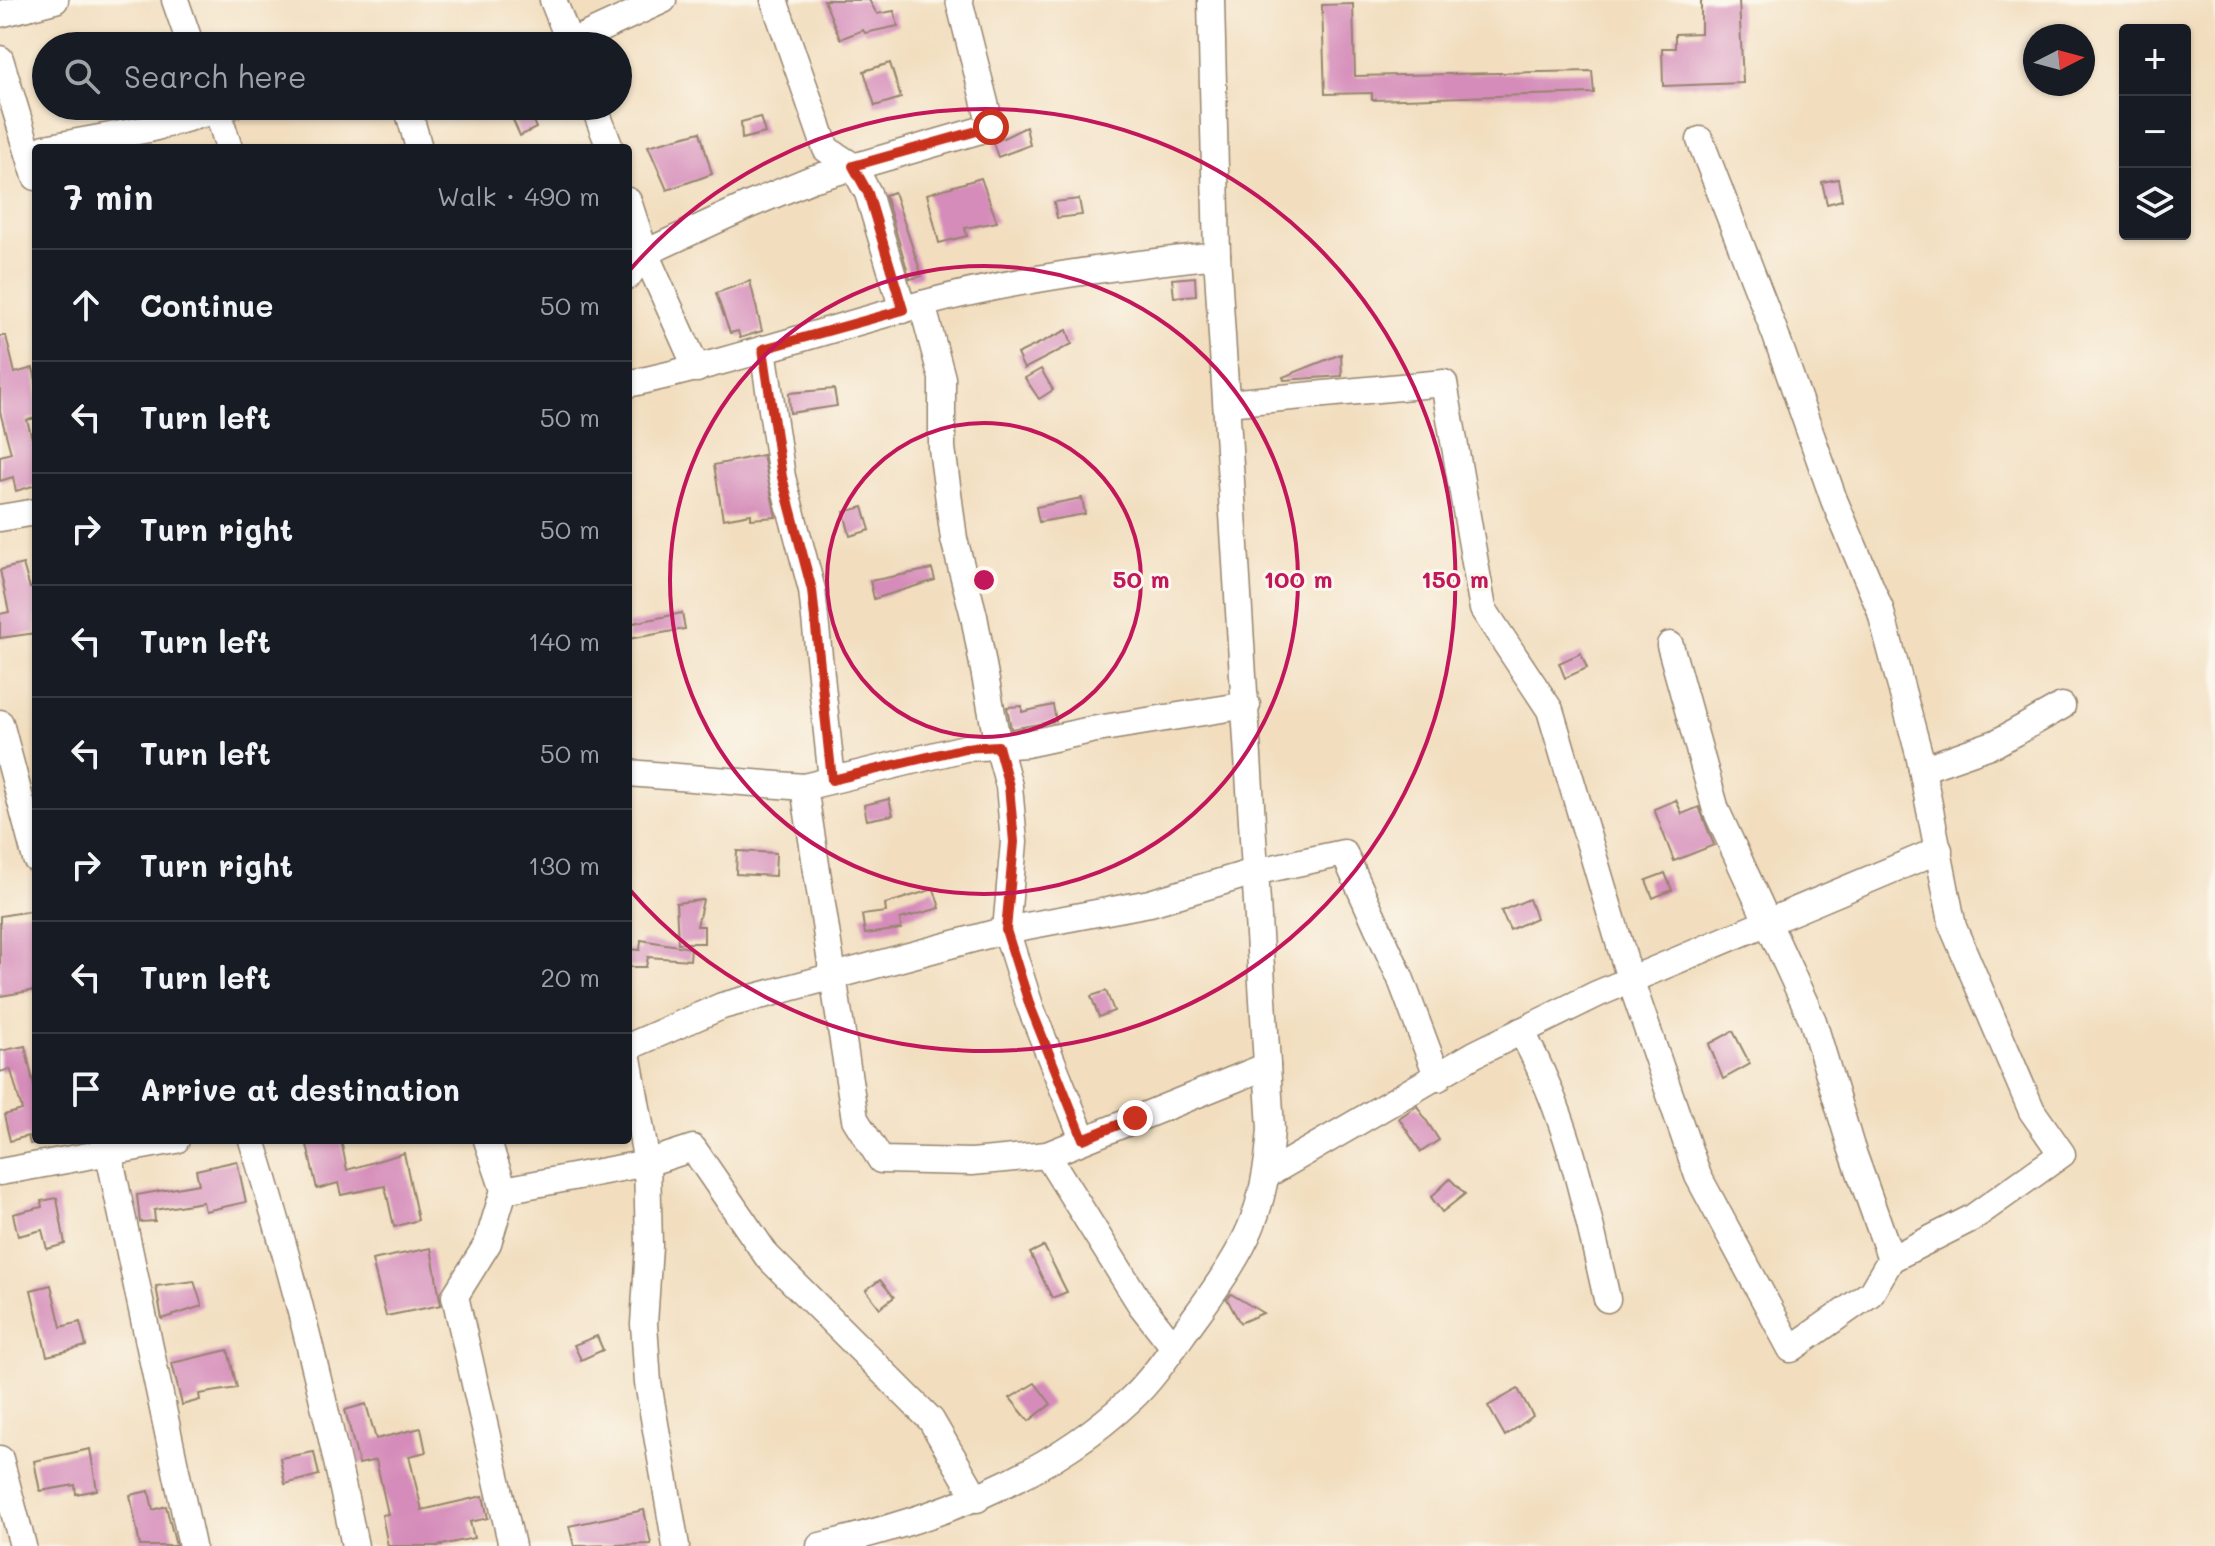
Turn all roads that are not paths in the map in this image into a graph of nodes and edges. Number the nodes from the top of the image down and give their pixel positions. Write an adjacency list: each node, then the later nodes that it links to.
1 (55, 0): 8 (street)
2 (175, 0): 9 (street)
3 (553, 0): 10 (street)
4 (663, 0): 11 (street)
5 (774, 0): 23 (street)
6 (959, 0): 23 (street)
7 (1211, 0): 26 (street)
8 (0, 14)
9 (186, 32)
10 (564, 32)
11 (595, 32)
12 (0, 59): 18 (street)
13 (179, 120): 19 (street)
14 (224, 120): 20 (street)
15 (411, 120): 21 (street)
16 (599, 120): 22 (street)
17 (1700, 140): 40 (street)
18 (34, 144)
19 (68, 144)
20 (228, 144)
21 (418, 144)
22 (608, 144)
23 (853, 166): 25 (street); 28 (street)
24 (632, 213): 25 (street)
25 (645, 253): 27 (street); 30 (street)
26 (1217, 255): 28 (street); 32 (street)
27 (632, 271)
28 (913, 307): 29 (street); 39 (street)
29 (763, 349): 30 (street); 42 (street)
30 (697, 369): 31 (street)
31 (632, 383)
32 (1227, 403): 36 (street); 51 (street)
33 (32, 513): 34 (street)
34 (0, 518)
35 (1670, 645): 48 (street)
36 (1247, 705): 39 (street); 47 (street)
37 (2062, 706): 40 (street)
38 (0, 723): 44 (street)
39 (998, 746): 42 (street); 49 (street)
40 (1922, 769): 46 (street)
41 (632, 773): 43 (street)
42 (832, 780): 43 (street)
43 (804, 787): 50 (street)
44 (18, 796): 45 (street)
45 (32, 845)
46 (1939, 850): 48 (street); 67 (street)
47 (1254, 872): 49 (street); 54 (street); 55 (street)
48 (1766, 921): 51 (street); 67 (street)
49 (1006, 930): 50 (street); 57 (street)
50 (835, 976): 53 (street); 62 (street)
51 (1630, 979): 52 (street); 67 (street)
52 (1521, 1031): 55 (street); 68 (street)
53 (632, 1045)
54 (1267, 1066): 57 (street); 65 (street)
55 (1438, 1078): 65 (street)
56 (632, 1080): 63 (street)
57 (1083, 1139): 62 (street)
58 (130, 1144): 61 (street)
59 (253, 1144): 74 (street)
60 (488, 1144): 66 (street)
61 (107, 1146): 64 (street); 73 (street)
62 (1047, 1155): 69 (street)
63 (647, 1163): 66 (street); 71 (street); 76 (street)
64 (0, 1172)
65 (1268, 1174): 69 (street)
66 (504, 1190): 75 (street)
67 (1891, 1259)
68 (1607, 1299)
69 (1174, 1347): 71 (street)
70 (0, 1459): 72 (street)
71 (977, 1499): 77 (street)
72 (23, 1546)
73 (192, 1546)
74 (355, 1546)
75 (512, 1546)
76 (676, 1546)
77 (820, 1546)

